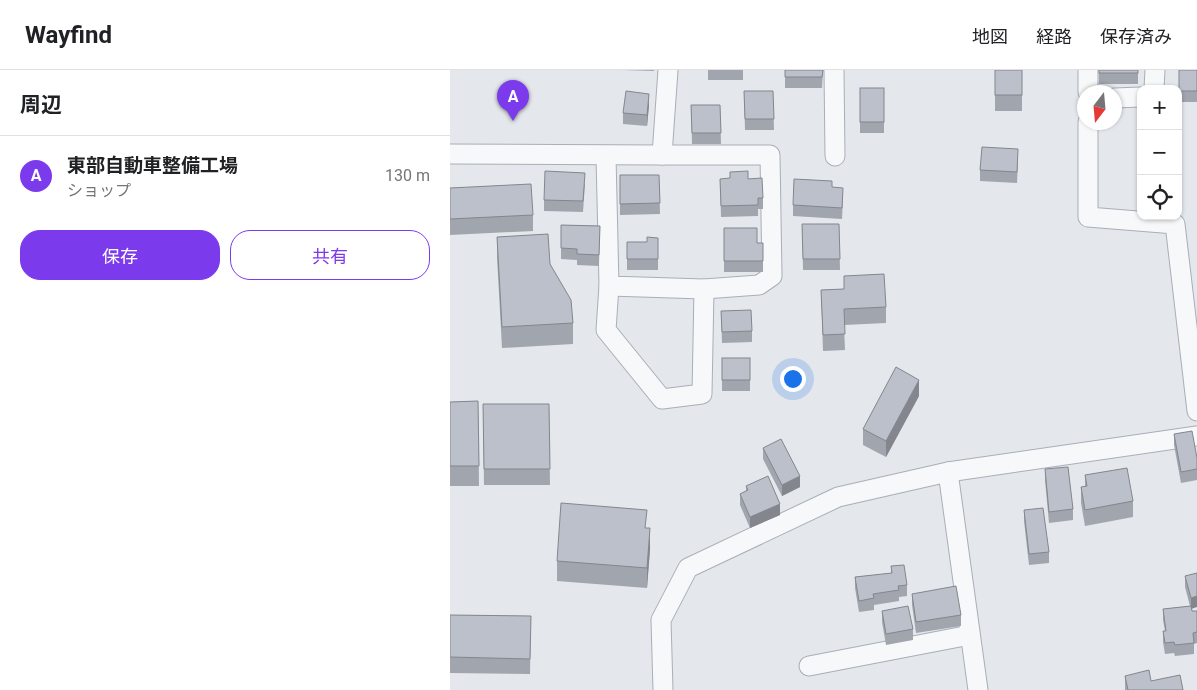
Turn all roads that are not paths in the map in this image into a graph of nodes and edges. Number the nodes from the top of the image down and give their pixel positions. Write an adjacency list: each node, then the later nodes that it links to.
1 (668, 70): 11 (street)
2 (834, 70): 13 (street)
3 (1088, 70): 5 (street)
4 (1155, 70): 6 (street)
5 (1088, 85)
6 (1154, 85)
7 (1137, 97): 8 (street)
8 (1122, 98)
9 (1088, 130): 16 (street)
10 (450, 154): 12 (street)
11 (662, 155): 12 (street); 15 (street)
12 (606, 156): 14 (street)
13 (835, 156)
14 (609, 286): 15 (street); 15 (street)
15 (704, 289)
16 (1197, 411)
17 (1197, 436): 18 (street)
18 (948, 472): 19 (street); 21 (street)
19 (970, 634): 20 (street); 22 (street)
20 (809, 666)
21 (663, 690)
22 (978, 690)

